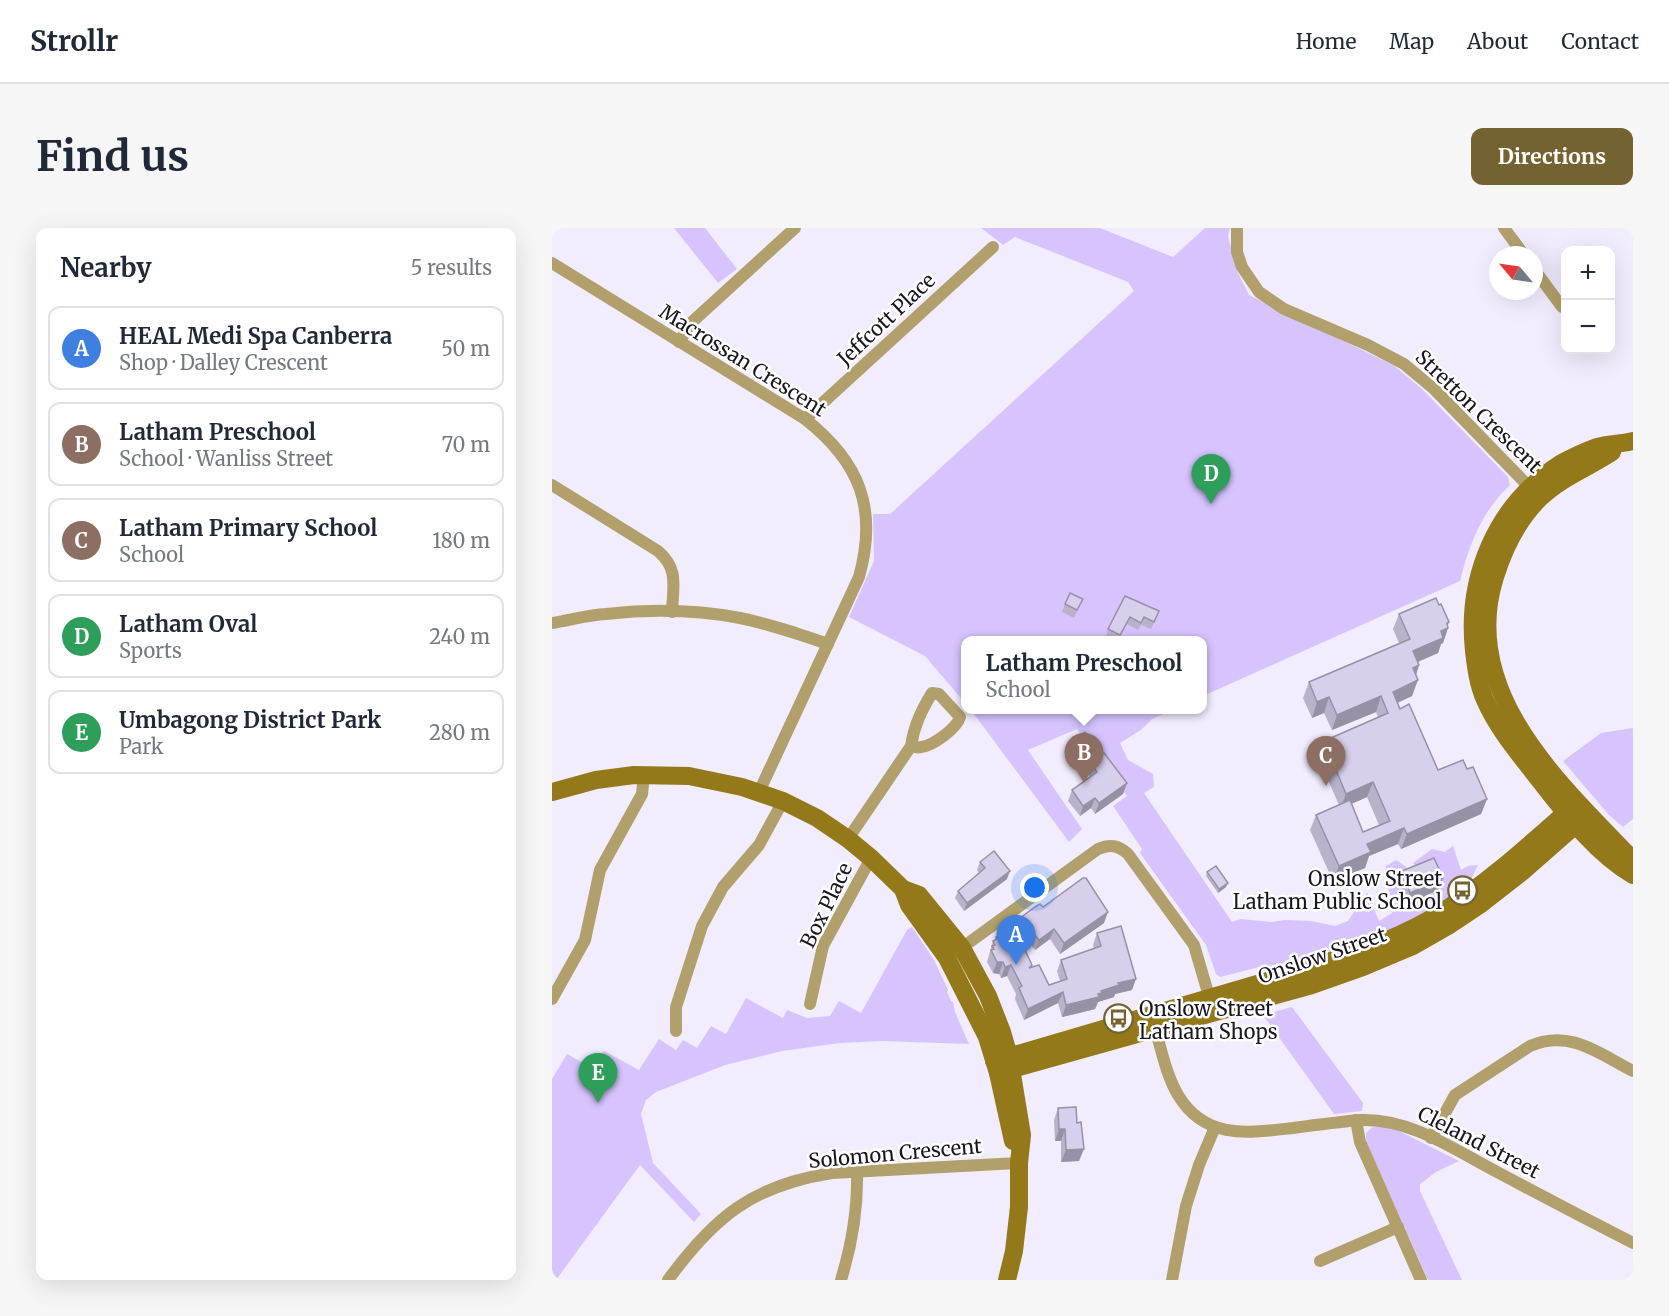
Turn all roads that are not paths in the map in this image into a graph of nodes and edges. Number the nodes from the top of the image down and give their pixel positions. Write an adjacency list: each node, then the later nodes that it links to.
1 (1237, 228): 13 (street, Stretton Crescent)
2 (1504, 228): 4 (street)
3 (792, 229): 9 (street)
4 (1517, 246)
5 (993, 247): 10 (street, Jeffcott Place)
6 (552, 263): 9 (street, Macrossan Crescent)
7 (1543, 281): 8 (street)
8 (1561, 306)
9 (679, 342): 10 (street, Macrossan Crescent)
10 (805, 419): 16 (street, Macrossan Crescent)
11 (1630, 442): 13 (street)
12 (552, 485): 14 (street)
13 (1535, 493): 22 (street)
14 (672, 612): 15 (street); 16 (street)
15 (552, 623)
16 (828, 644): 20 (street, Macrossan Crescent)
17 (911, 746): 17 (street); 23 (street)
18 (644, 775): 19 (street); 20 (street); 28 (street)
19 (552, 792)
20 (759, 792): 21 (street)
21 (783, 801): 23 (street); 32 (street)
22 (1577, 813): 25 (street); 26 (street); 30 (street, Onslow Street)
23 (848, 839): 24 (street)
24 (871, 858): 27 (street); 29 (street, Box Place)
25 (1633, 860)
26 (1633, 875)
27 (954, 953): 30 (street); 33 (street)
28 (552, 999)
29 (810, 1004)
30 (1212, 1005): 31 (street, Onslow Street)
31 (1154, 1022): 33 (street, Onslow Street); 36 (street, Cleland Street)
32 (676, 1031)
33 (1003, 1065): 38 (street)
34 (1633, 1071): 37 (street)
35 (1356, 1120): 36 (street, Cleland Street); 37 (street, Cleland Street); 40 (street)
36 (1215, 1127): 46 (street)
37 (1431, 1138): 41 (street, Cleland Street)
38 (1019, 1163): 39 (street, Solomon Crescent); 45 (street)
39 (857, 1171): 43 (street, Solomon Crescent); 44 (street)
40 (1398, 1227): 42 (street); 47 (street)
41 (1633, 1243)
42 (1320, 1261)
43 (668, 1280)
44 (841, 1280)
45 (1007, 1280)
46 (1172, 1280)
47 (1421, 1280)

